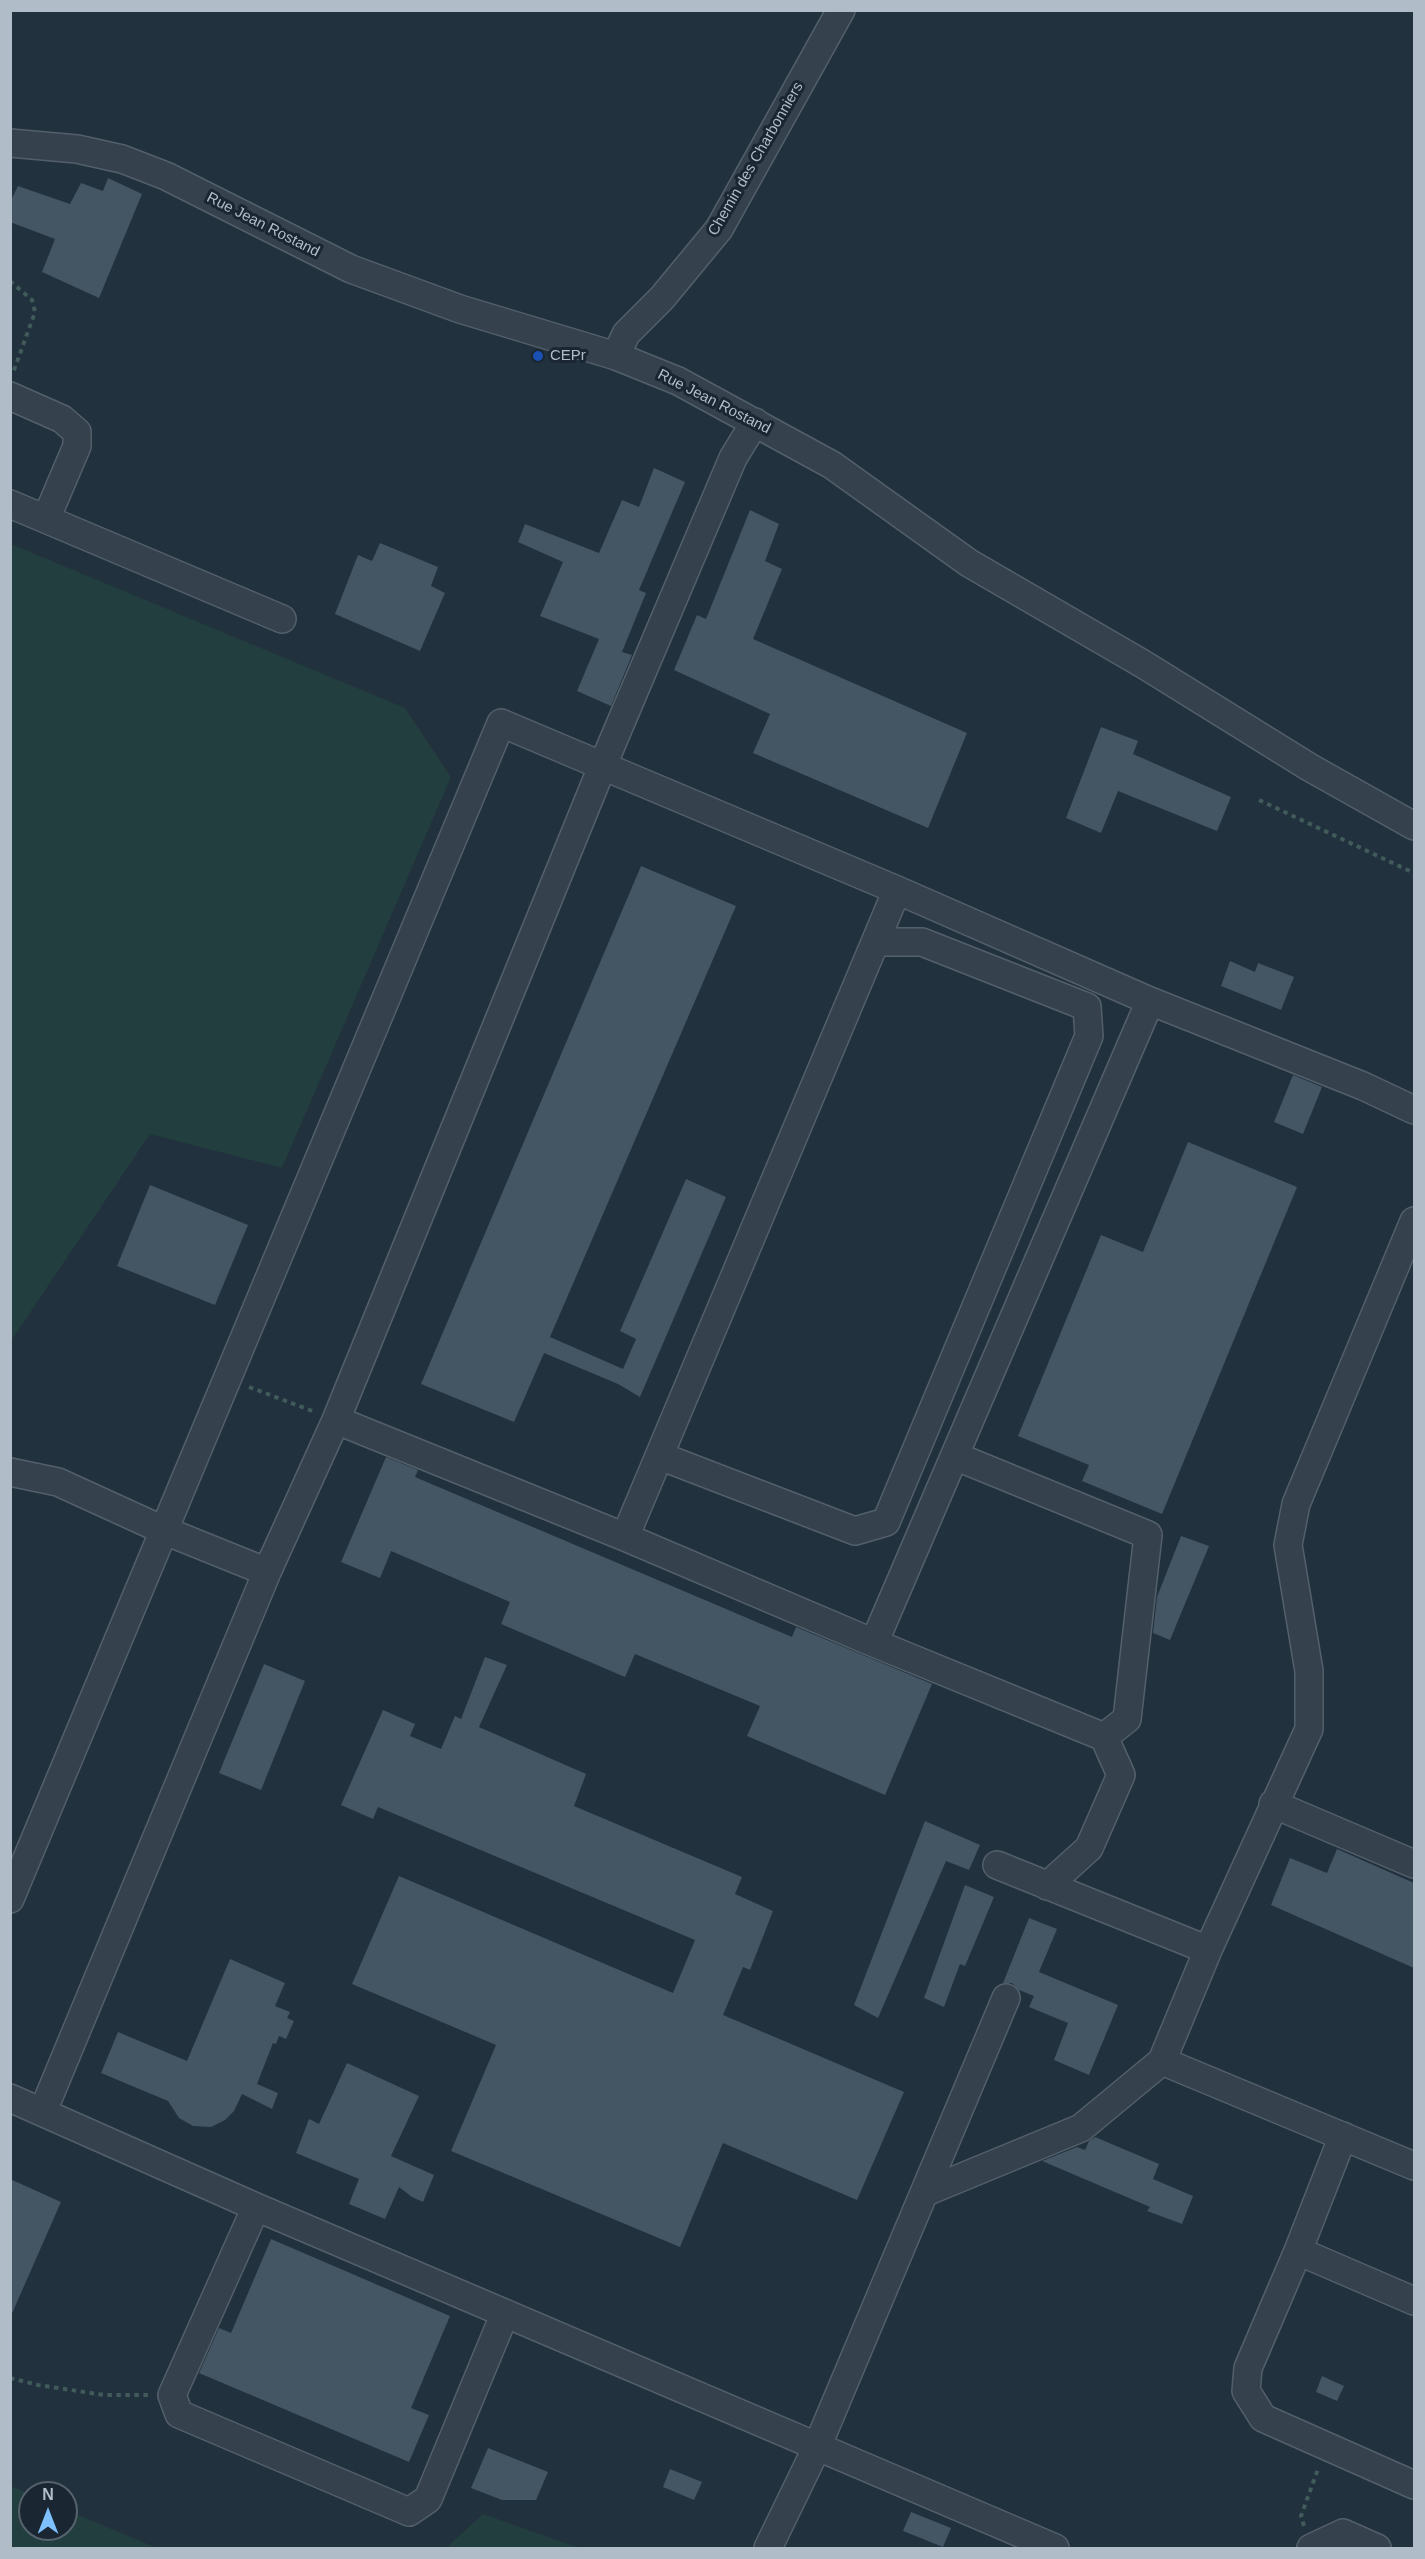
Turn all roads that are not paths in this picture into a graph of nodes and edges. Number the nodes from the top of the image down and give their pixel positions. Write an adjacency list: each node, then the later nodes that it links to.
1 (841, 10): 3 (street, Chemin des Charbonniers)
2 (10, 143): 3 (street, Rue Jean Rostand)
3 (616, 356): 5 (street, Rue Jean Rostand)
4 (10, 396): 7 (street)
5 (755, 422): 9 (street); 10 (street, Rue Jean Rostand)
6 (10, 504): 7 (street)
7 (46, 519): 8 (street)
8 (282, 619)
9 (602, 767): 11 (street); 16 (street); 20 (street)
10 (1414, 826)
11 (897, 890): 12 (street); 13 (street)
12 (876, 942): 17 (street); 17 (street)
13 (1150, 1000): 14 (street); 18 (street)
14 (1414, 1110)
15 (1414, 1221): 25 (street)
16 (336, 1420): 21 (street); 22 (street)
17 (660, 1456): 21 (street)
18 (955, 1456): 23 (street); 24 (street)
19 (10, 1472): 20 (street)
20 (163, 1530): 22 (street); 29 (street)
21 (625, 1537): 23 (street)
22 (267, 1572): 34 (street)
23 (874, 1643): 24 (street)
24 (1104, 1737): 28 (street)
25 (1273, 1804): 27 (street); 30 (street)
26 (997, 1864): 28 (street)
27 (1414, 1864)
28 (1047, 1886): 30 (street)
29 (10, 1899)
30 (1208, 1950): 32 (street)
31 (1006, 1998): 37 (street)
32 (1162, 2061): 35 (street); 37 (street)
33 (10, 2098): 34 (street)
34 (42, 2111): 38 (street)
35 (1342, 2136): 36 (street); 39 (street)
36 (1414, 2166)
37 (926, 2192): 42 (street)
38 (256, 2207): 41 (street); 41 (street)
39 (1298, 2251): 40 (street); 43 (street)
40 (1414, 2301)
41 (505, 2313): 42 (street)
42 (817, 2447): 44 (street); 45 (street)
43 (1414, 2485)
44 (768, 2548)
45 (1055, 2548)
46 (1311, 2548): 47 (street)
47 (1377, 2548)

